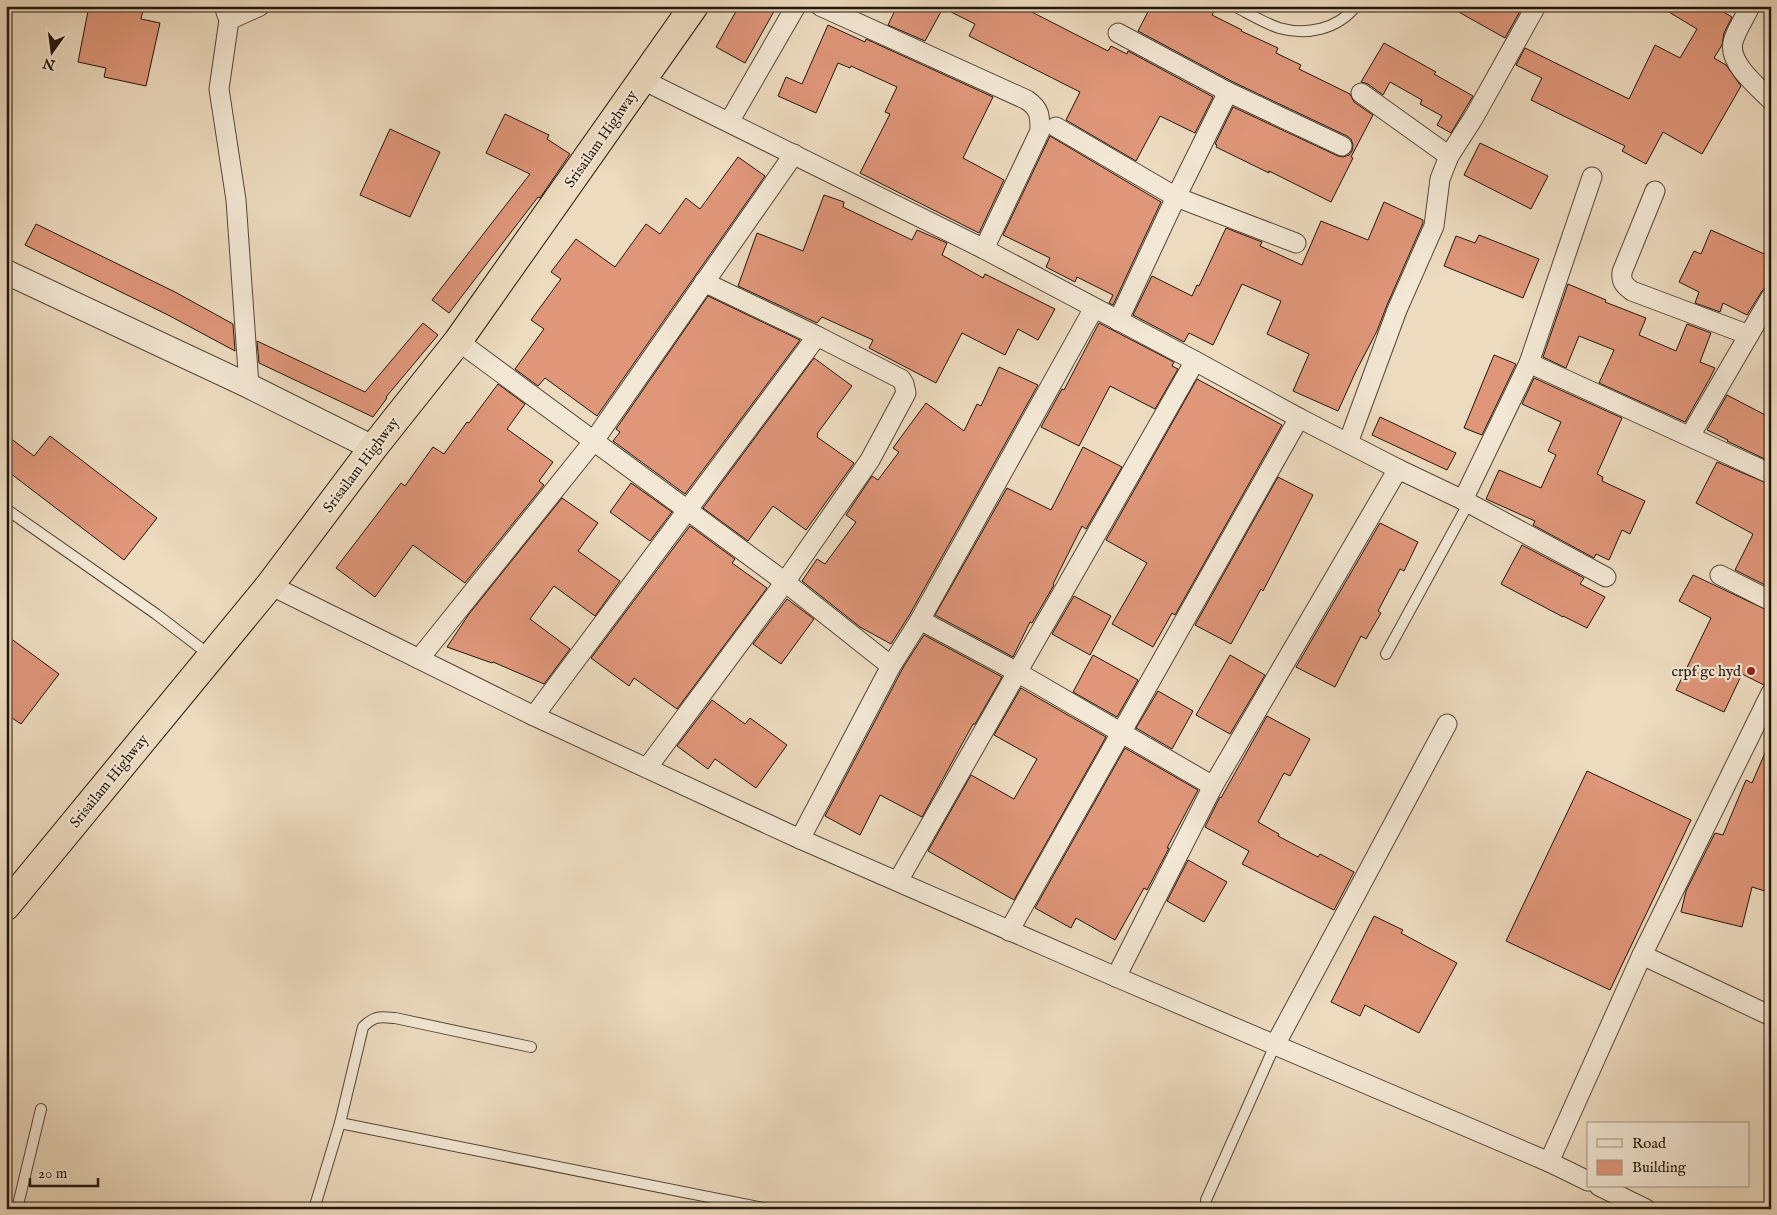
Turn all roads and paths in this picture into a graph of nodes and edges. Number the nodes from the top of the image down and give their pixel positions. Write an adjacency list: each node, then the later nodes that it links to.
1 (260, 6): 9 (street)
2 (694, 6): 11 (highway, Srisailam Highway)
3 (796, 6): 15 (street)
4 (820, 6): 24 (street)
5 (1234, 6): 6 (lane)
6 (1356, 6)
7 (1536, 6): 19 (street)
8 (1750, 6): 14 (street)
9 (226, 13): 35 (street)
10 (1118, 33): 12 (street)
11 (643, 80): 15 (street); 32 (highway, Srisailam Highway)
12 (1228, 92): 17 (street); 22 (street)
13 (1361, 92): 19 (street)
14 (1771, 100)
15 (729, 122): 18 (street)
16 (1056, 127): 22 (street)
17 (1342, 146)
18 (794, 154): 24 (street); 26 (street)
19 (1449, 156): 39 (street)
20 (1592, 177): 34 (street)
21 (1655, 191): 30 (street)
22 (1176, 197): 23 (street); 29 (street)
23 (1296, 243)
24 (984, 249): 28 (street)
25 (6, 272): 35 (street)
26 (704, 282): 31 (street); 38 (street)
27 (1771, 297): 30 (street)
28 (1094, 308): 29 (street); 51 (street)
29 (1118, 321): 33 (street)
30 (1749, 335): 37 (street)
31 (817, 336): 45 (street); 48 (street)
32 (458, 341): 38 (street); 40 (highway, Srisailam Highway)
33 (1195, 361): 36 (street); 56 (street)
34 (1529, 363): 37 (street); 43 (street)
35 (249, 386): 40 (street)
36 (1299, 418): 39 (street); 61 (street)
37 (1690, 436): 42 (street)
38 (593, 442): 45 (street); 54 (street)
39 (1348, 443): 41 (street)
40 (373, 448): 49 (highway, Srisailam Highway)
41 (1398, 469): 43 (street); 63 (street)
42 (1771, 474)
43 (1466, 502): 47 (street); 52 (lane)
44 (6, 509): 53 (lane)
45 (688, 511): 48 (street); 58 (street)
46 (1720, 576): 50 (street)
47 (1606, 577)
48 (785, 582): 55 (street); 62 (street)
49 (270, 585): 53 (highway, Srisailam Highway); 54 (street)
50 (1771, 601)
51 (920, 620): 55 (street); 56 (street)
52 (1386, 654)
53 (212, 656): 66 (highway, Srisailam Highway)
54 (419, 660): 58 (street)
55 (891, 666): 64 (street)
56 (1017, 672): 61 (street); 65 (street)
57 (1771, 693): 59 (street)
58 (534, 716): 62 (street)
59 (1765, 719): 68 (street)
60 (1447, 724): 71 (street)
61 (1121, 733): 63 (street); 67 (street)
62 (647, 768): 64 (street)
63 (1213, 786): 69 (street)
64 (800, 839): 65 (street)
65 (898, 881): 67 (street)
66 (6, 906)
67 (1009, 931): 69 (street)
68 (1642, 955): 70 (street); 75 (street)
69 (1116, 977): 71 (street)
70 (1771, 1016)
71 (1274, 1045): 75 (street); 81 (lane)
72 (531, 1047): 74 (lane)
73 (41, 1110): 78 (lane)
74 (340, 1123): 79 (lane); 80 (lane)
75 (1549, 1162): 76 (street)
76 (1587, 1181)
77 (1603, 1188): 82 (street)
78 (17, 1209)
79 (314, 1209)
80 (768, 1209)
81 (1207, 1209)
82 (1646, 1209)

